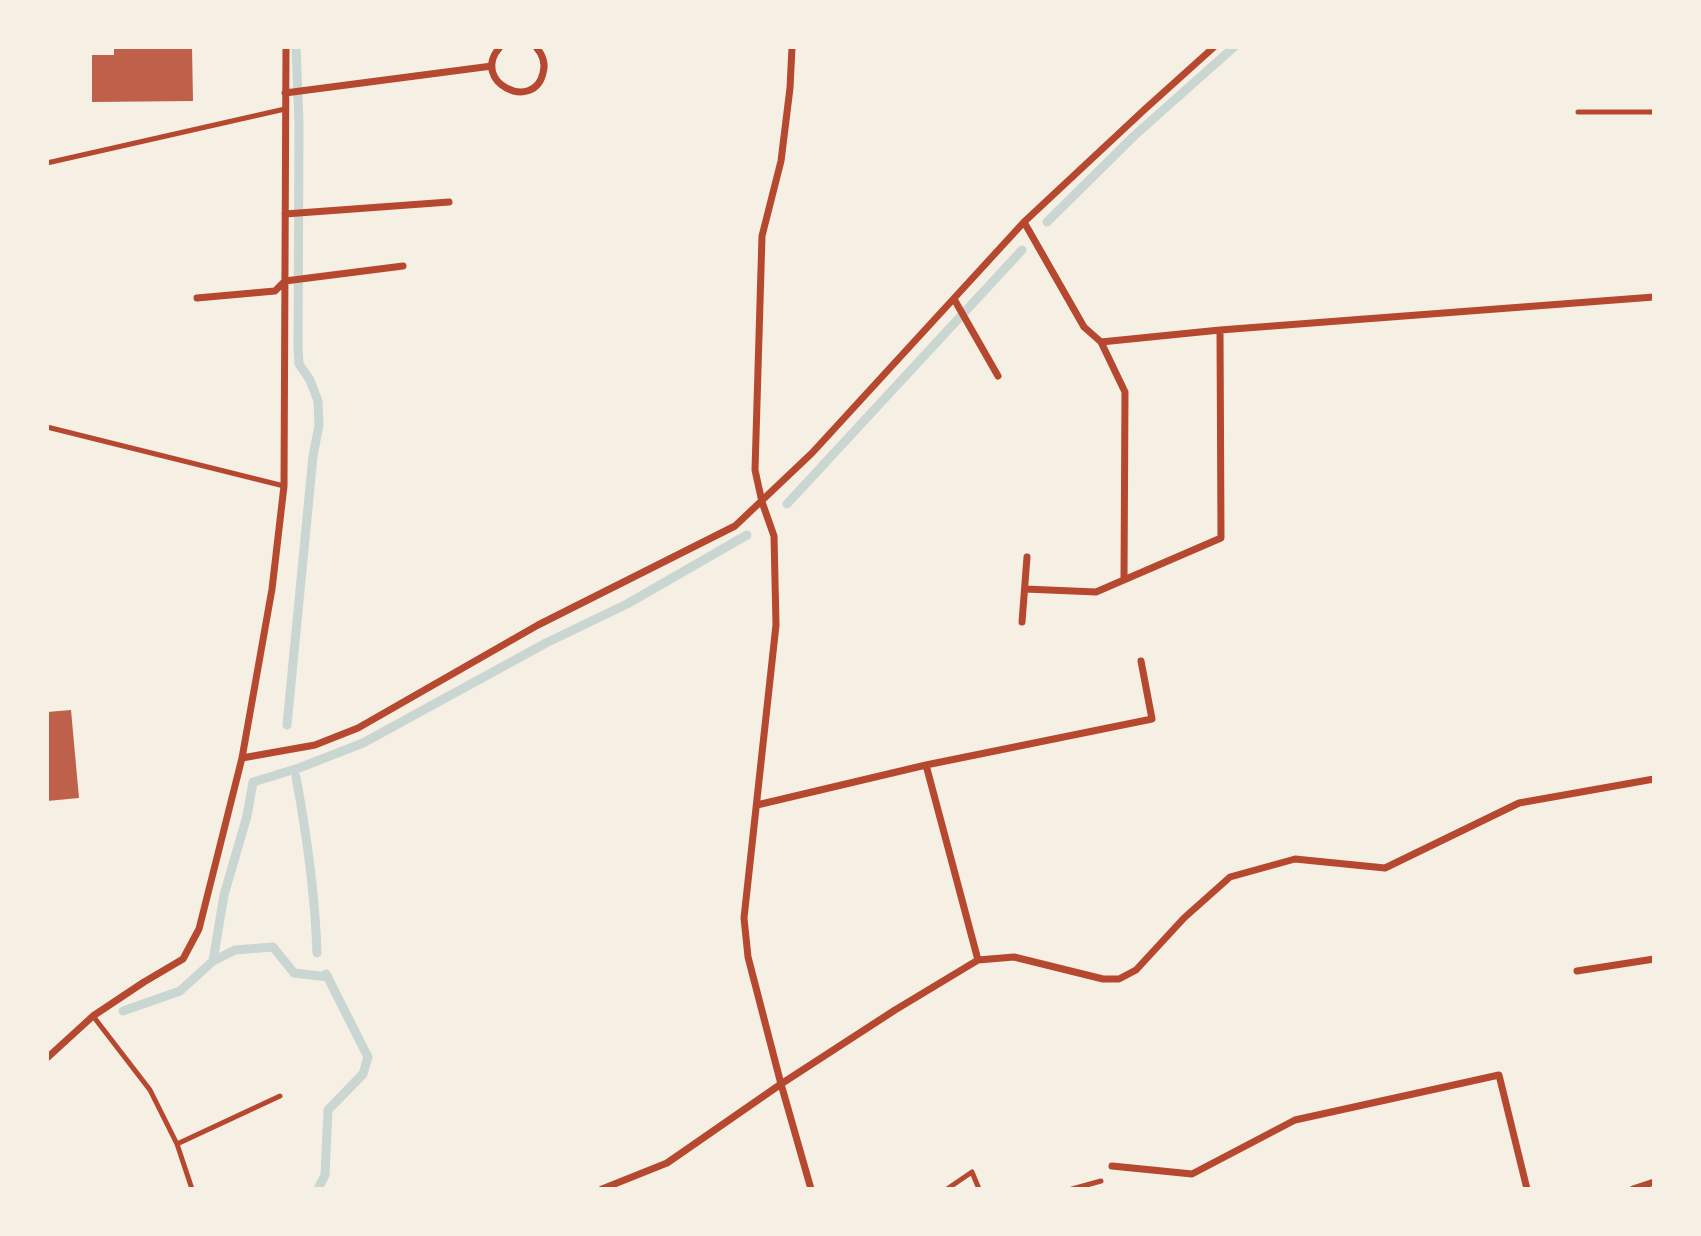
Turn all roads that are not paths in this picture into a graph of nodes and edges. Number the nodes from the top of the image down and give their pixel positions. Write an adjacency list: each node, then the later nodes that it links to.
1 (286, 47): 7 (street)
2 (500, 47): 6 (street)
3 (537, 47): 6 (street)
4 (792, 47): 25 (street)
5 (1214, 47): 14 (street)
6 (492, 66): 7 (street)
7 (288, 93): 8 (street)
8 (285, 109): 11 (lane); 13 (street)
9 (1578, 112): 10 (lane)
10 (1654, 112)
11 (47, 163)
12 (449, 202): 13 (street)
13 (285, 214): 16 (street)
14 (1024, 222): 19 (street); 21 (street)
15 (403, 266): 16 (street)
16 (285, 281): 18 (street); 24 (street)
17 (1654, 297): 20 (street)
18 (197, 298)
19 (954, 299): 22 (street); 25 (street)
20 (1220, 330): 21 (street); 27 (street)
21 (1101, 342): 27 (street)
22 (998, 376)
23 (47, 427): 24 (lane)
24 (284, 486): 31 (street)
25 (761, 502): 31 (street); 34 (street)
26 (1027, 557): 28 (street)
27 (1124, 579): 28 (street)
28 (1025, 589): 29 (street)
29 (1022, 622)
30 (1141, 661): 32 (street)
31 (242, 758): 38 (street)
32 (926, 765): 34 (street); 36 (street)
33 (1654, 779): 36 (street)
34 (757, 805): 40 (street)
35 (1654, 958): 37 (street)
36 (978, 960): 40 (street)
37 (1577, 971)
38 (93, 1016): 39 (street); 42 (lane)
39 (47, 1058)
40 (781, 1084): 47 (street); 48 (street)
41 (280, 1096): 42 (lane)
42 (177, 1144): 46 (lane)
43 (1112, 1166): 52 (street)
44 (1101, 1181): 51 (lane)
45 (1654, 1182): 53 (street)
46 (192, 1189)
47 (602, 1189)
48 (811, 1189)
49 (947, 1189): 50 (lane)
50 (979, 1189)
51 (1072, 1189)
52 (1527, 1189)
53 (1633, 1189)

